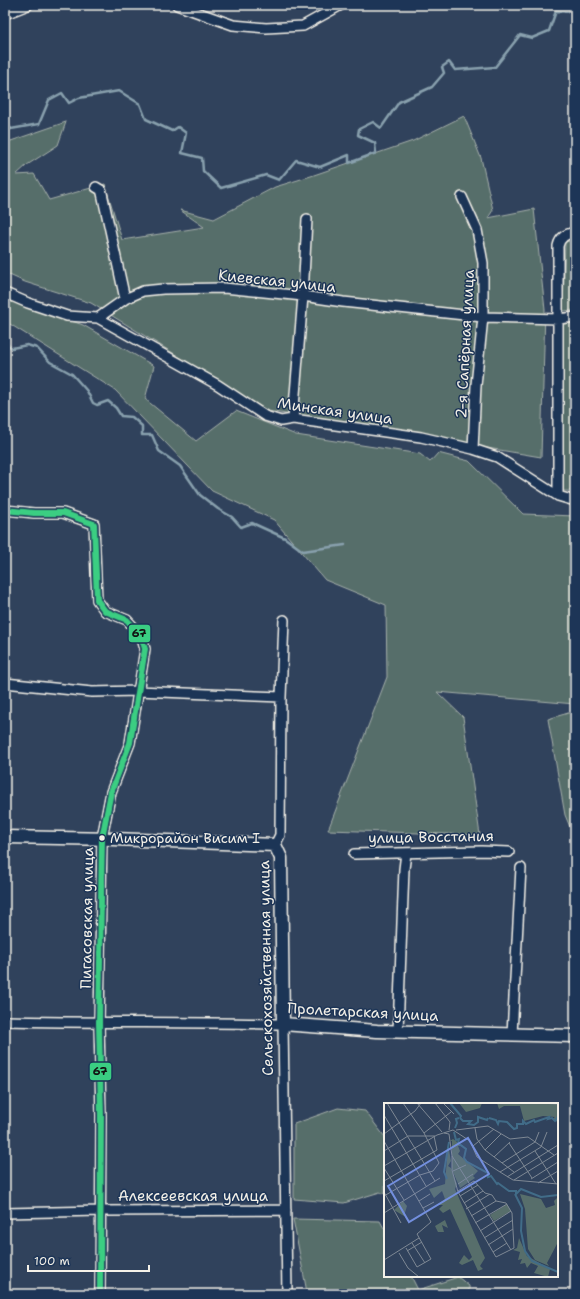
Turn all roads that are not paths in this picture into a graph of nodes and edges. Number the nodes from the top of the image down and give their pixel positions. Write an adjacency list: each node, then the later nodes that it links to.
1 (28, 5): 4 (street)
2 (177, 5): 3 (street)
3 (341, 5)
4 (5, 14)
5 (96, 187): 11 (street)
6 (462, 197): 12 (street, 2-я Сапёрная улица)
7 (307, 219): 10 (street)
8 (575, 232): 15 (street)
9 (5, 293): 14 (street)
10 (303, 296): 11 (street, Киевская улица); 12 (street, Киевская улица); 16 (street)
11 (125, 299): 14 (street, Киевская улица)
12 (483, 317): 15 (street, Киевская улица); 17 (street, 2-я Сапёрная улица)
13 (575, 317): 15 (street, Киевская улица)
14 (98, 318): 16 (street, Минская улица)
15 (558, 319): 18 (street)
16 (293, 419): 17 (street, Минская улица)
17 (473, 449): 18 (street, Минская улица)
18 (558, 496): 19 (street, Минская улица)
19 (575, 501)
20 (5, 510): 23 (street, Пигасовская улица)
21 (284, 620): 24 (street, Сельскохозяйственная улица)
22 (5, 683): 23 (street)
23 (138, 691): 24 (street); 26 (street, Пигасовская улица)
24 (281, 697): 27 (street, Сельскохозяйственная улица)
25 (5, 837): 26 (street)
26 (102, 838): 27 (street); 33 (street, Пигасовская улица)
27 (275, 845): 34 (street, Сельскохозяйственная улица)
28 (509, 852): 29 (street, улица Восстания)
29 (406, 853): 30 (street, улица Восстания); 35 (street)
30 (354, 854)
31 (521, 868): 36 (street)
32 (5, 1022): 33 (street, Пролетарская улица)
33 (99, 1023): 34 (street, Пролетарская улица); 39 (street, Пигасовская улица)
34 (283, 1024): 35 (street, Пролетарская улица); 38 (street, Сельскохозяйственная улица)
35 (398, 1031): 36 (street, Пролетарская улица)
36 (512, 1034): 37 (street, Пролетарская улица)
37 (575, 1036)
38 (286, 1210): 39 (street, Алексеевская улица); 42 (street, Сельскохозяйственная улица)
39 (100, 1211): 40 (street, Алексеевская улица); 41 (street, Пигасовская улица)
40 (5, 1213)
41 (100, 1294)
42 (287, 1294)

